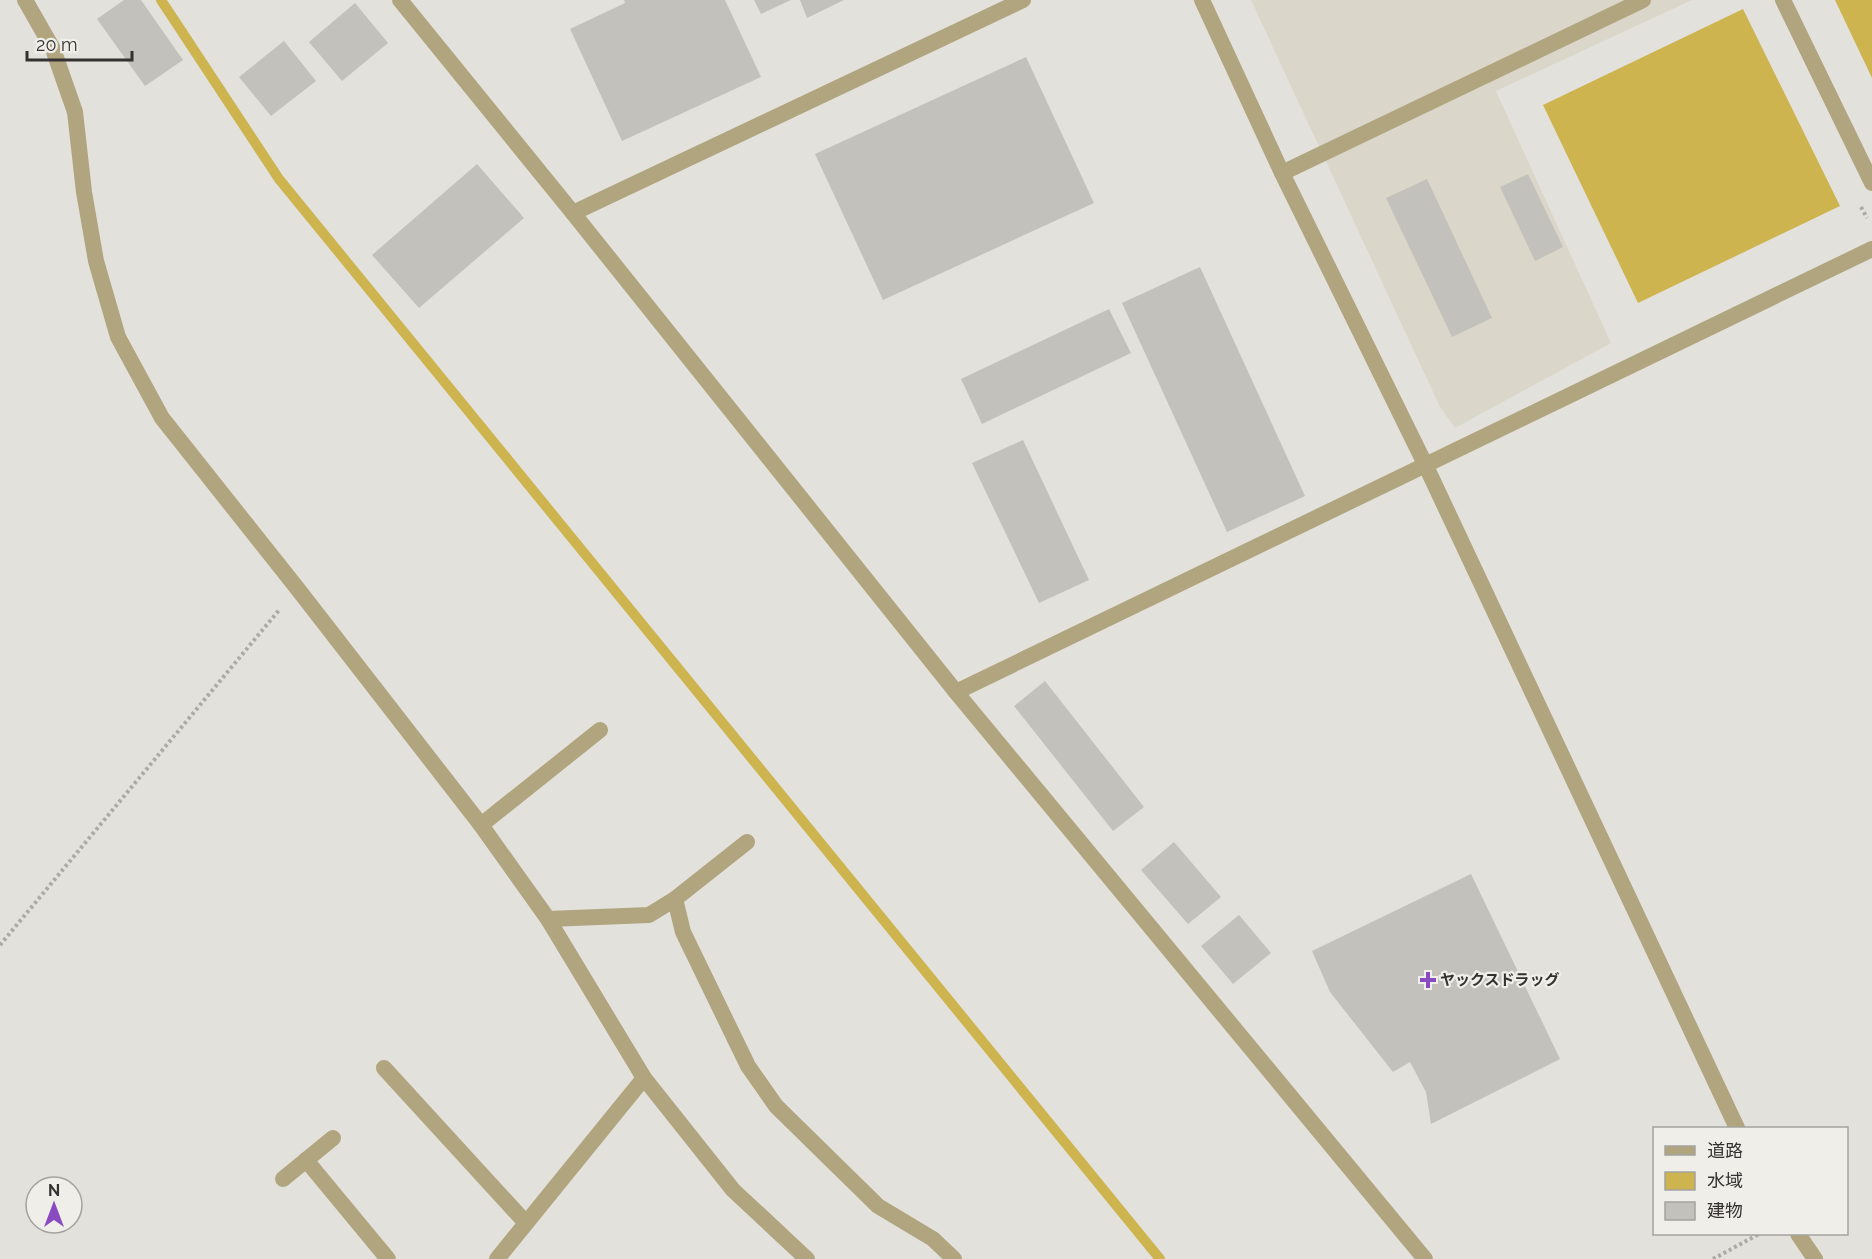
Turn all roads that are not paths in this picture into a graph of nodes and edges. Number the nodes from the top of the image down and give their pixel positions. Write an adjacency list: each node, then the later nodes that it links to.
1 (25, 0): 14 (street)
2 (400, 0): 9 (street)
3 (1023, 0): 9 (street)
4 (1202, 0): 7 (street)
5 (1643, 0): 7 (street)
6 (1783, 0): 8 (street)
7 (1282, 173): 11 (street)
8 (1872, 183)
9 (573, 213): 12 (street)
10 (1872, 249): 11 (street)
11 (1425, 464): 12 (street); 20 (street)
12 (956, 692): 30 (street)
13 (600, 730): 14 (street)
14 (481, 825): 17 (street)
15 (747, 842): 16 (street)
16 (675, 899): 17 (street); 29 (street)
17 (548, 919): 19 (street)
18 (384, 1068): 24 (street)
19 (644, 1078): 24 (street); 28 (street)
20 (1737, 1127)
21 (333, 1138): 22 (street)
22 (306, 1160): 23 (street); 26 (street)
23 (283, 1179)
24 (526, 1223): 27 (street)
25 (1799, 1235): 31 (street)
26 (388, 1259)
27 (497, 1259)
28 (807, 1259)
29 (954, 1259)
30 (1425, 1259)
31 (1815, 1259)

